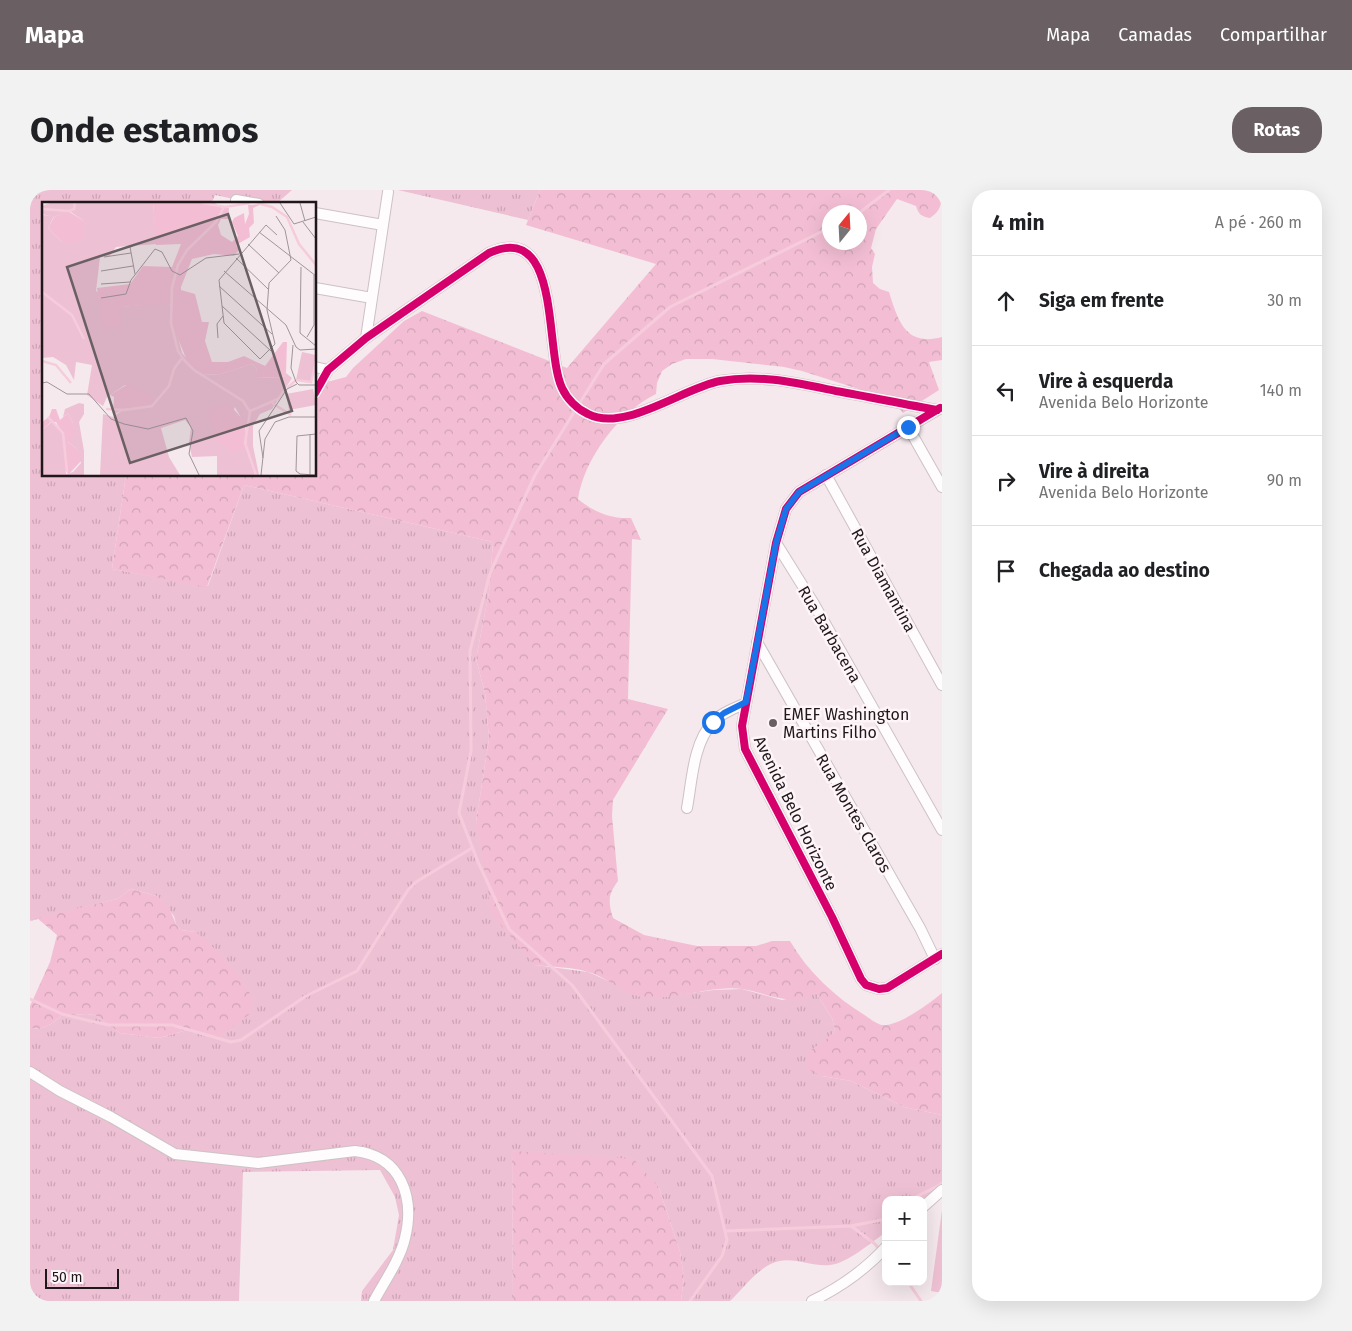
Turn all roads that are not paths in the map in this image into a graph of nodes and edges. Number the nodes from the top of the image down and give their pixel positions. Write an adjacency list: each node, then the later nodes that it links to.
1 (388, 192): 5 (street)
2 (236, 200): 3 (street)
3 (248, 202)
4 (316, 213): 5 (street)
5 (383, 225): 7 (street)
6 (316, 288): 7 (street)
7 (372, 298): 8 (street)
8 (366, 338): 10 (street); 12 (street)
9 (316, 367): 10 (street)
10 (328, 370): 11 (street)
11 (316, 391)
12 (939, 409): 13 (street, Avenida Belo Horizonte)
13 (908, 427): 14 (street, Avenida Belo Horizonte); 15 (street)
14 (826, 474): 16 (street, Avenida Belo Horizonte); 18 (street, Rua Diamantina)
15 (942, 487)
16 (776, 543): 17 (street, Avenida Belo Horizonte); 21 (street, Rua Barbacena)
17 (757, 642): 19 (street, Avenida Belo Horizonte); 22 (street, Rua Montes Claros)
18 (942, 685)
19 (746, 702): 20 (street); 22 (street, Avenida Belo Horizonte)
20 (687, 808)
21 (942, 830)
22 (938, 956)
23 (30, 1072): 27 (street)
24 (942, 1190): 25 (street)
25 (927, 1203)
26 (882, 1251): 28 (street)
27 (374, 1301)
28 (812, 1301)

